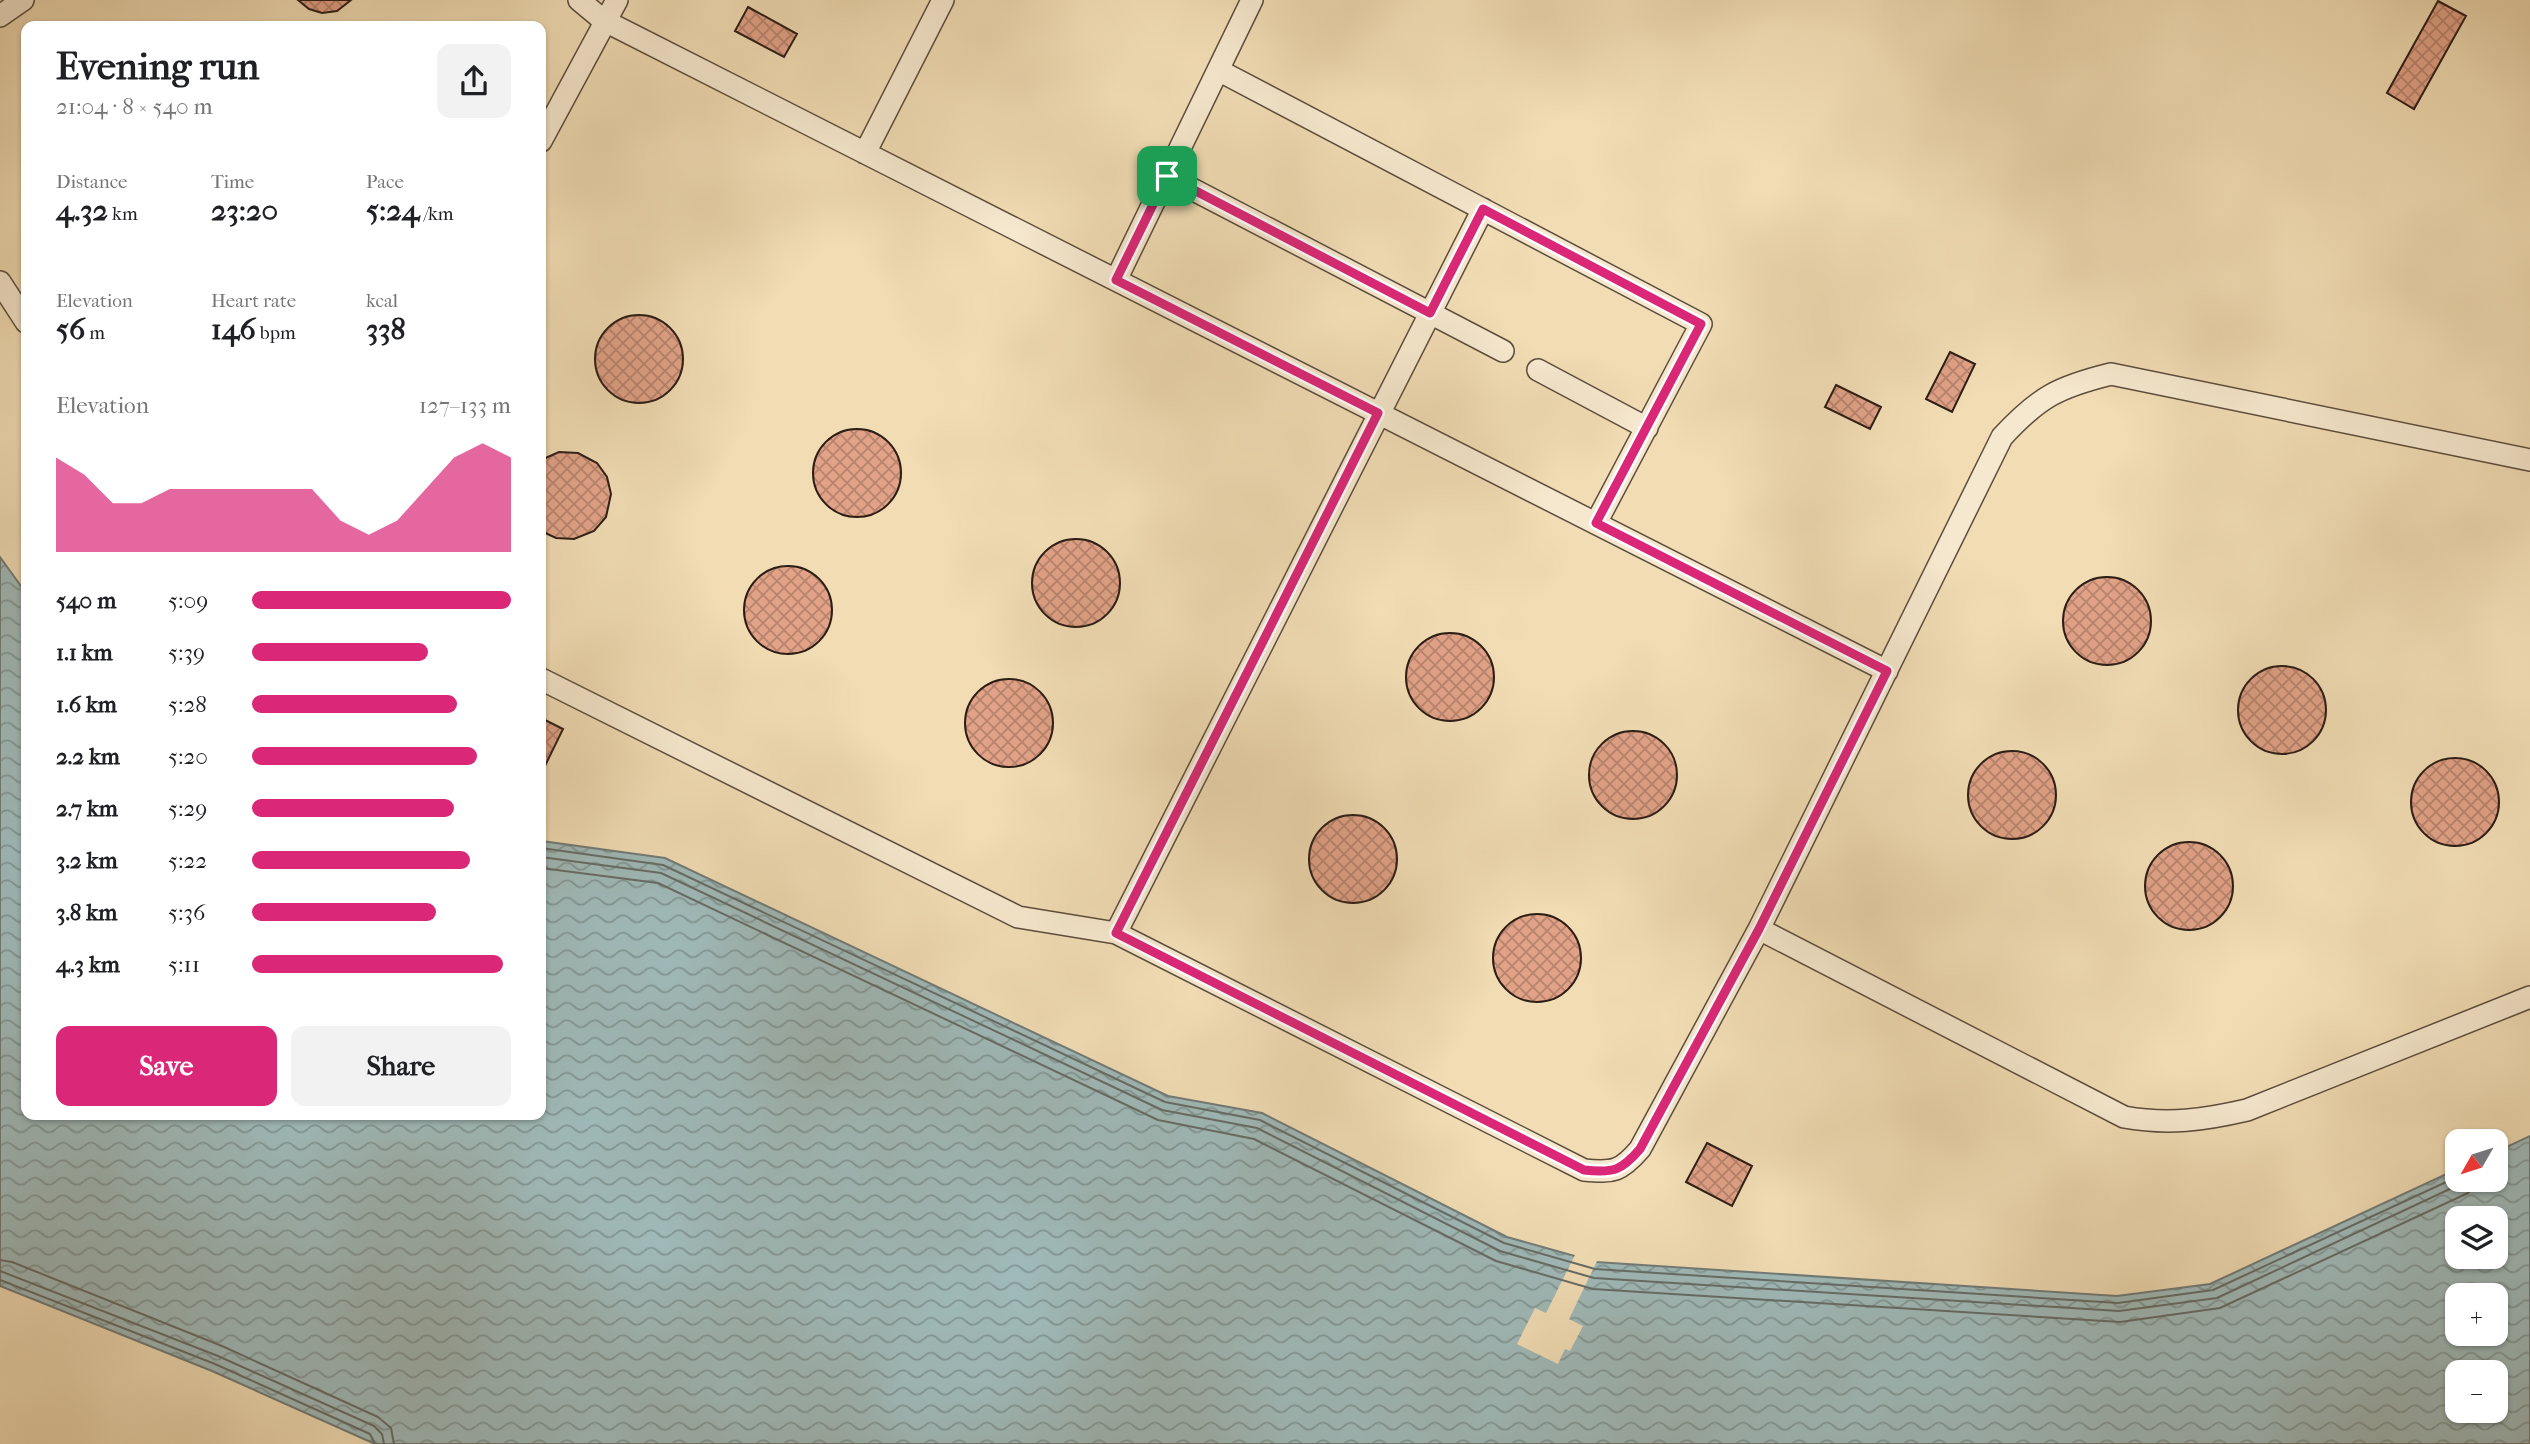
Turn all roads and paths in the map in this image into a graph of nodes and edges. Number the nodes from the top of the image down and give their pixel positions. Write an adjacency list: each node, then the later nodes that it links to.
1 (23, 0): 6 (lane)
2 (579, 0): 7 (lane)
3 (617, 0): 7 (lane)
4 (943, 0): 10 (lane)
5 (1252, 0): 8 (lane)
6 (0, 16)
7 (603, 20): 9 (lane); 10 (lane)
8 (1218, 70): 11 (lane); 12 (lane)
9 (546, 127)
10 (865, 153): 13 (lane)
11 (1167, 176): 13 (lane); 15 (lane)
12 (1483, 209): 15 (lane); 20 (lane)
13 (1116, 280): 19 (lane)
14 (0, 282): 16 (lane)
15 (1430, 313): 17 (lane); 19 (lane)
16 (21, 314)
17 (1503, 351)
18 (1538, 370): 20 (lane)
19 (1378, 413): 22 (lane); 26 (lane)
20 (1647, 428): 22 (lane)
21 (2530, 460): 23 (lane)
22 (1596, 523): 23 (lane)
23 (1887, 671): 25 (lane)
24 (546, 681): 26 (lane)
25 (1759, 929): 26 (lane); 27 (lane)
26 (1116, 933)
27 (2530, 997)

